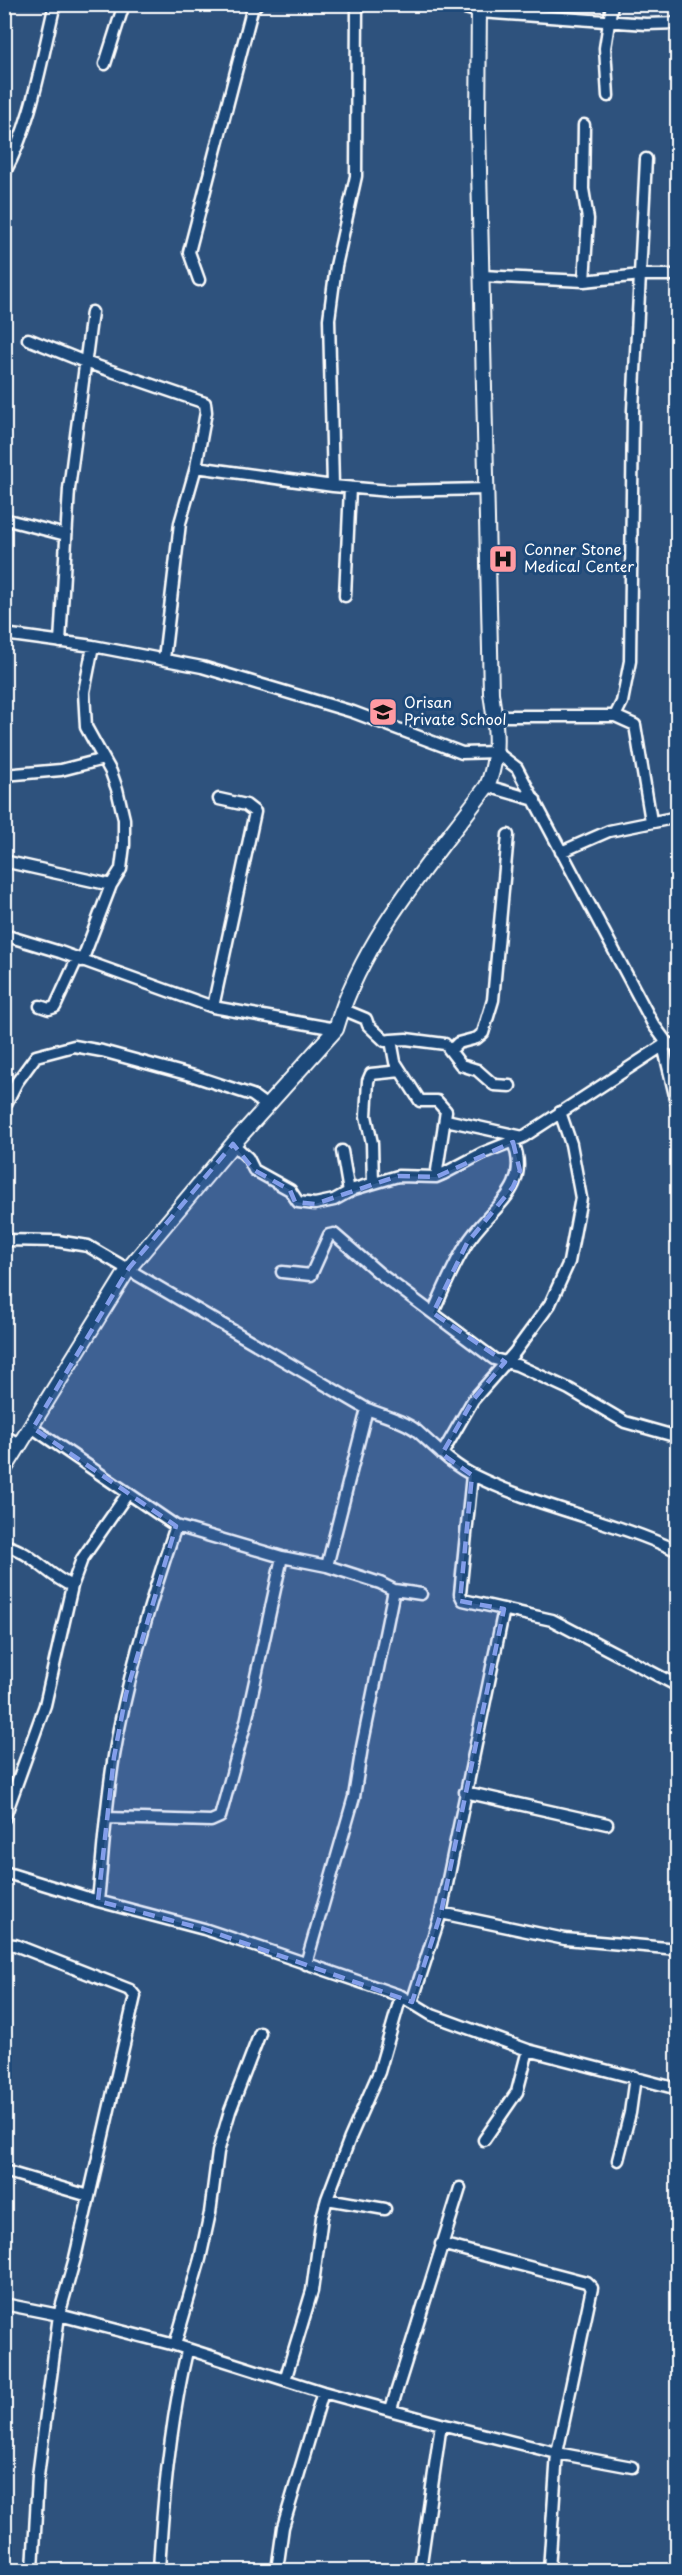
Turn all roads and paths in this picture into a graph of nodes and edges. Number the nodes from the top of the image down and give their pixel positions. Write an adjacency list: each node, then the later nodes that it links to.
1 (55, 4): 14 (street)
2 (124, 4): 10 (street)
3 (257, 4): 18 (street)
4 (357, 4): 24 (street)
5 (449, 4): 7 (street)
6 (612, 4): 8 (street)
7 (480, 8): 8 (street); 17 (main road)
8 (608, 21): 9 (street); 11 (street)
9 (678, 23)
10 (105, 64)
11 (608, 96)
12 (584, 125): 19 (street)
13 (646, 159): 15 (street)
14 (4, 174)
15 (641, 275): 16 (street); 19 (street); 35 (street)
16 (678, 275)
17 (482, 276): 19 (street); 26 (main road)
18 (199, 280)
19 (584, 281)
20 (92, 312): 22 (street)
21 (28, 339): 22 (street)
22 (85, 362): 23 (street); 28 (street)
23 (196, 467): 24 (street); 33 (street)
24 (333, 486): 25 (street)
25 (350, 488): 26 (street); 29 (street)
26 (487, 489): 34 (main road)
27 (4, 519): 28 (street)
28 (66, 535): 31 (street)
29 (345, 596)
30 (4, 634): 31 (street)
31 (60, 642): 32 (street)
32 (93, 646): 33 (street); 37 (street)
33 (164, 659): 36 (street)
34 (494, 716): 35 (street); 36 (main road)
35 (615, 716): 43 (street)
36 (496, 752): 39 (main road); 41 (street)
37 (104, 759): 38 (street); 47 (street)
38 (4, 775)
39 (487, 786): 41 (street); 52 (main road)
40 (219, 799): 51 (street)
41 (535, 800): 45 (street)
42 (678, 817): 43 (street)
43 (651, 821): 45 (street)
44 (508, 835): 56 (street)
45 (561, 852): 55 (street)
46 (8, 862): 47 (street)
47 (111, 885): 49 (street)
48 (4, 935): 49 (street)
49 (80, 960): 50 (street); 51 (street)
50 (40, 1006)
51 (213, 1007): 53 (street)
52 (342, 1009): 53 (main road); 54 (street)
53 (336, 1029): 59 (main road)
54 (391, 1040): 56 (street); 57 (street)
55 (669, 1045): 61 (street); 62 (street)
56 (451, 1050): 58 (street)
57 (401, 1071): 63 (street); 68 (street)
58 (510, 1086)
59 (267, 1106): 60 (street); 65 (main road)
60 (4, 1108)
61 (678, 1108)
62 (560, 1112): 64 (street); 74 (street)
63 (446, 1120): 64 (street); 67 (street)
64 (518, 1139): 67 (street); 73 (street)
65 (233, 1144): 69 (street); 71 (main road)
66 (342, 1151): 69 (street)
67 (436, 1177): 68 (street)
68 (373, 1183): 69 (street)
69 (349, 1192)
70 (4, 1240): 71 (street)
71 (129, 1268): 75 (street); 76 (main road)
72 (282, 1272): 73 (street)
73 (433, 1312): 74 (street)
74 (505, 1362): 78 (street); 80 (street)
75 (367, 1409): 80 (street); 88 (street)
76 (33, 1428): 79 (main road); 83 (street)
77 (4, 1436): 79 (street)
78 (678, 1437)
79 (21, 1445): 81 (main road)
80 (442, 1454): 82 (street)
81 (4, 1470)
82 (472, 1475): 86 (street); 92 (street)
83 (128, 1493): 84 (street); 89 (street)
84 (176, 1526): 87 (street); 95 (street)
85 (4, 1545): 89 (street)
86 (678, 1551)
87 (282, 1557): 88 (street); 95 (street)
88 (327, 1566): 90 (street)
89 (72, 1586): 96 (street)
90 (394, 1590): 91 (street); 103 (street)
91 (421, 1594)
92 (504, 1610): 93 (street); 94 (street)
93 (678, 1686)
94 (465, 1792): 97 (street); 100 (street)
95 (107, 1818): 99 (street)
96 (4, 1819)
97 (607, 1824)
98 (4, 1872): 99 (street)
99 (98, 1901): 103 (street)
100 (441, 1913): 102 (street); 105 (street)
101 (4, 1944): 114 (street)
102 (678, 1949)
103 (306, 1964): 104 (street)
104 (401, 1996): 105 (street); 115 (street)
105 (412, 2002): 107 (street)
106 (260, 2033): 120 (street)
107 (528, 2050): 108 (street); 110 (street)
108 (635, 2077): 109 (street); 111 (street)
109 (677, 2087)
110 (484, 2139)
111 (618, 2160)
112 (4, 2171): 114 (street)
113 (460, 2188): 117 (street)
114 (89, 2196): 119 (street)
115 (327, 2199): 116 (street); 122 (street)
116 (385, 2210)
117 (441, 2244): 124 (street); 126 (street)
118 (4, 2304): 119 (street)
119 (59, 2315): 120 (street); 128 (street)
120 (175, 2345): 121 (street)
121 (187, 2350): 122 (street); 129 (street)
122 (285, 2380): 123 (street)
123 (323, 2392): 124 (street); 130 (street)
124 (391, 2409): 125 (street)
125 (441, 2424): 126 (street); 131 (street)
126 (557, 2453): 127 (street); 132 (street)
127 (632, 2467)
128 (33, 2571)
129 (159, 2571)
130 (277, 2571)
131 (420, 2571)
132 (549, 2571)

